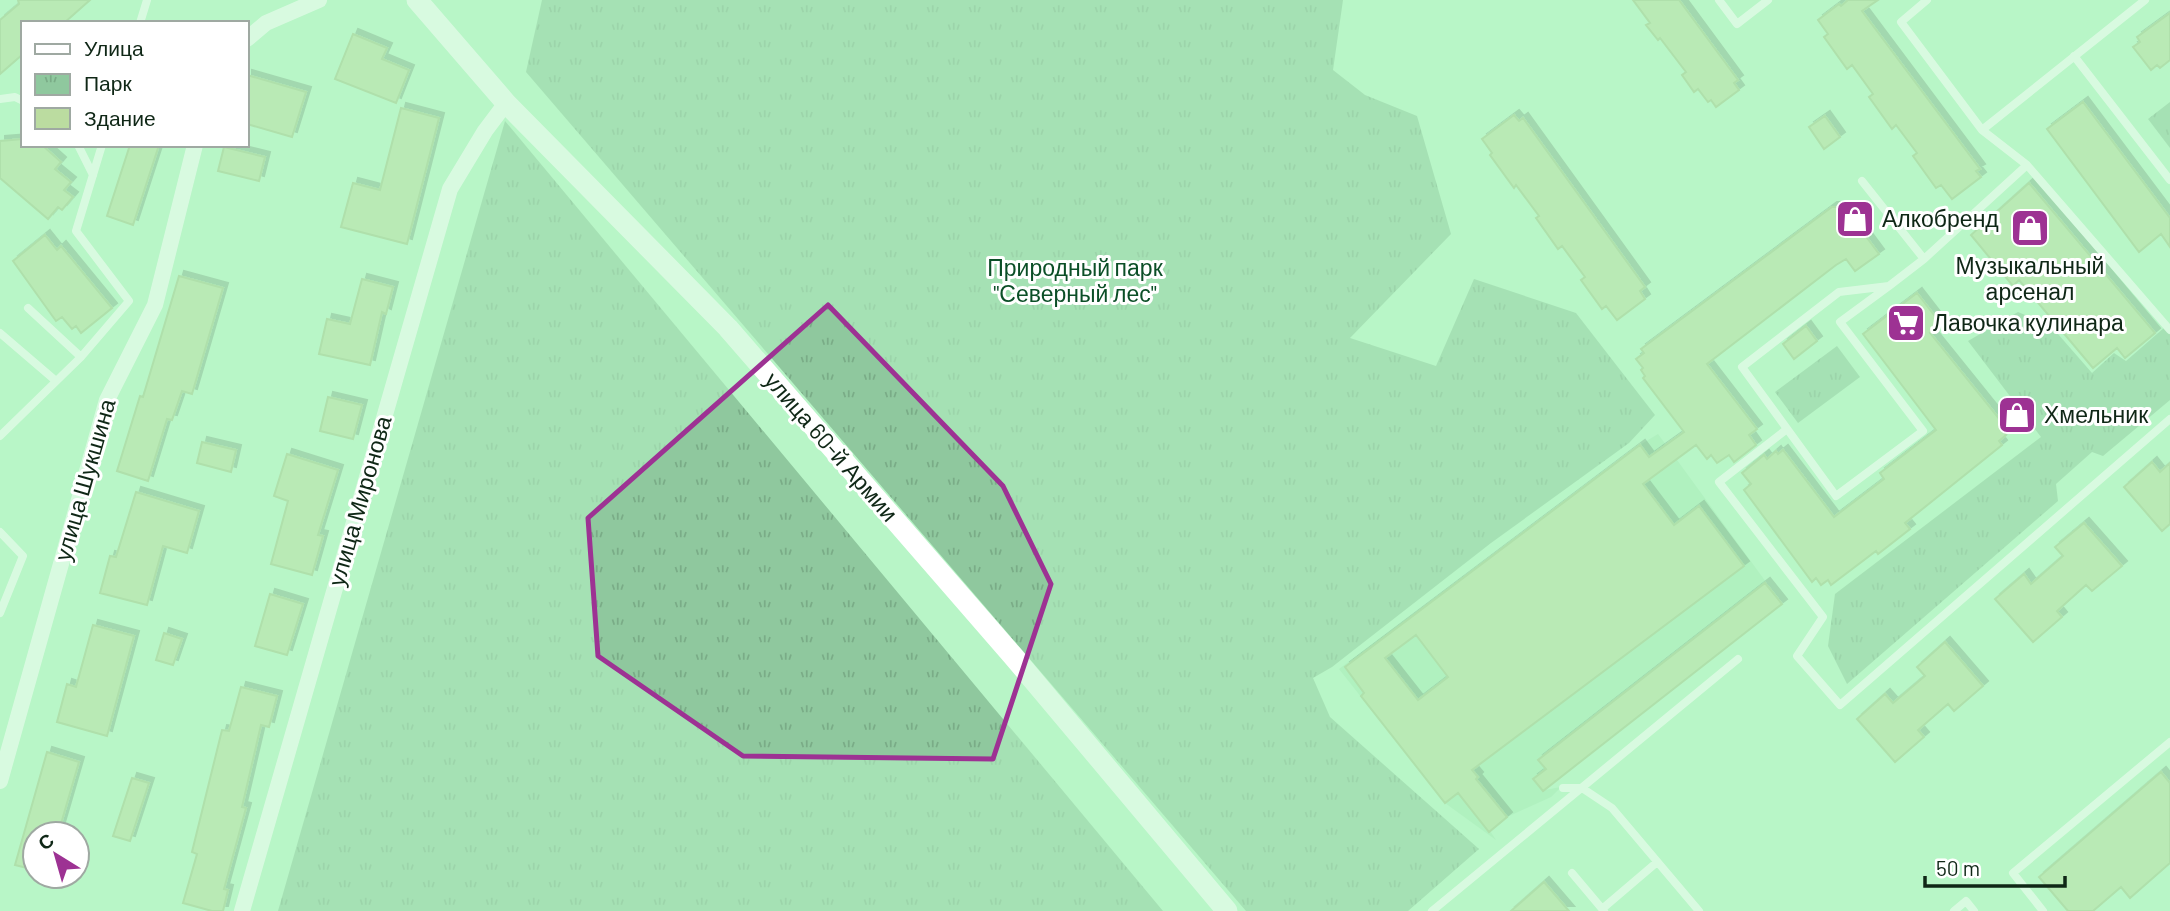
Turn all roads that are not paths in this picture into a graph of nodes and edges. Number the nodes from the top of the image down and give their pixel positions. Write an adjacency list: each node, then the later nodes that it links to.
1 (147, 0): 8 (lane)
2 (318, 0): 9 (street)
3 (417, 0): 13 (street, улица 60-й Армии)
4 (1719, 0): 5 (lane)
5 (1768, 0)
6 (1927, 0): 14 (lane)
7 (2146, 0): 10 (lane)
8 (141, 21)
9 (248, 38)
10 (2074, 56): 14 (lane); 20 (lane)
11 (0, 99): 12 (lane)
12 (21, 100)
13 (506, 103): 44 (street, улица Миронова); 45 (street, улица 60-й Армии)
14 (1982, 130): 18 (lane)
15 (79, 147): 19 (lane)
16 (101, 147): 19 (lane)
17 (194, 147): 36 (street, улица Шукшина)
18 (2027, 165): 22 (lane); 25 (lane)
19 (93, 175): 28 (lane)
20 (2170, 180)
21 (1862, 181): 22 (lane)
22 (1923, 259): 23 (lane)
23 (1889, 286): 31 (lane); 31 (lane)
24 (28, 308): 28 (lane)
25 (2167, 320): 26 (lane)
26 (2170, 330)
27 (0, 333): 29 (lane)
28 (81, 356): 29 (lane)
29 (56, 381): 32 (lane)
30 (2170, 419): 31 (lane)
31 (1787, 429)
32 (0, 436)
33 (0, 531): 34 (lane)
34 (0, 613)
35 (1738, 659): 40 (lane)
36 (6, 734): 38 (street, улица Шукшина)
37 (2170, 742): 50 (lane)
38 (0, 781)
39 (1563, 788): 40 (lane)
40 (1583, 788): 41 (lane); 46 (lane)
41 (1656, 863): 43 (lane); 47 (lane)
42 (1572, 873): 43 (lane)
43 (1603, 910)
44 (242, 911)
45 (1227, 911)
46 (1433, 911)
47 (1699, 911)
48 (1954, 911): 49 (lane)
49 (1974, 911)
50 (2043, 911)

